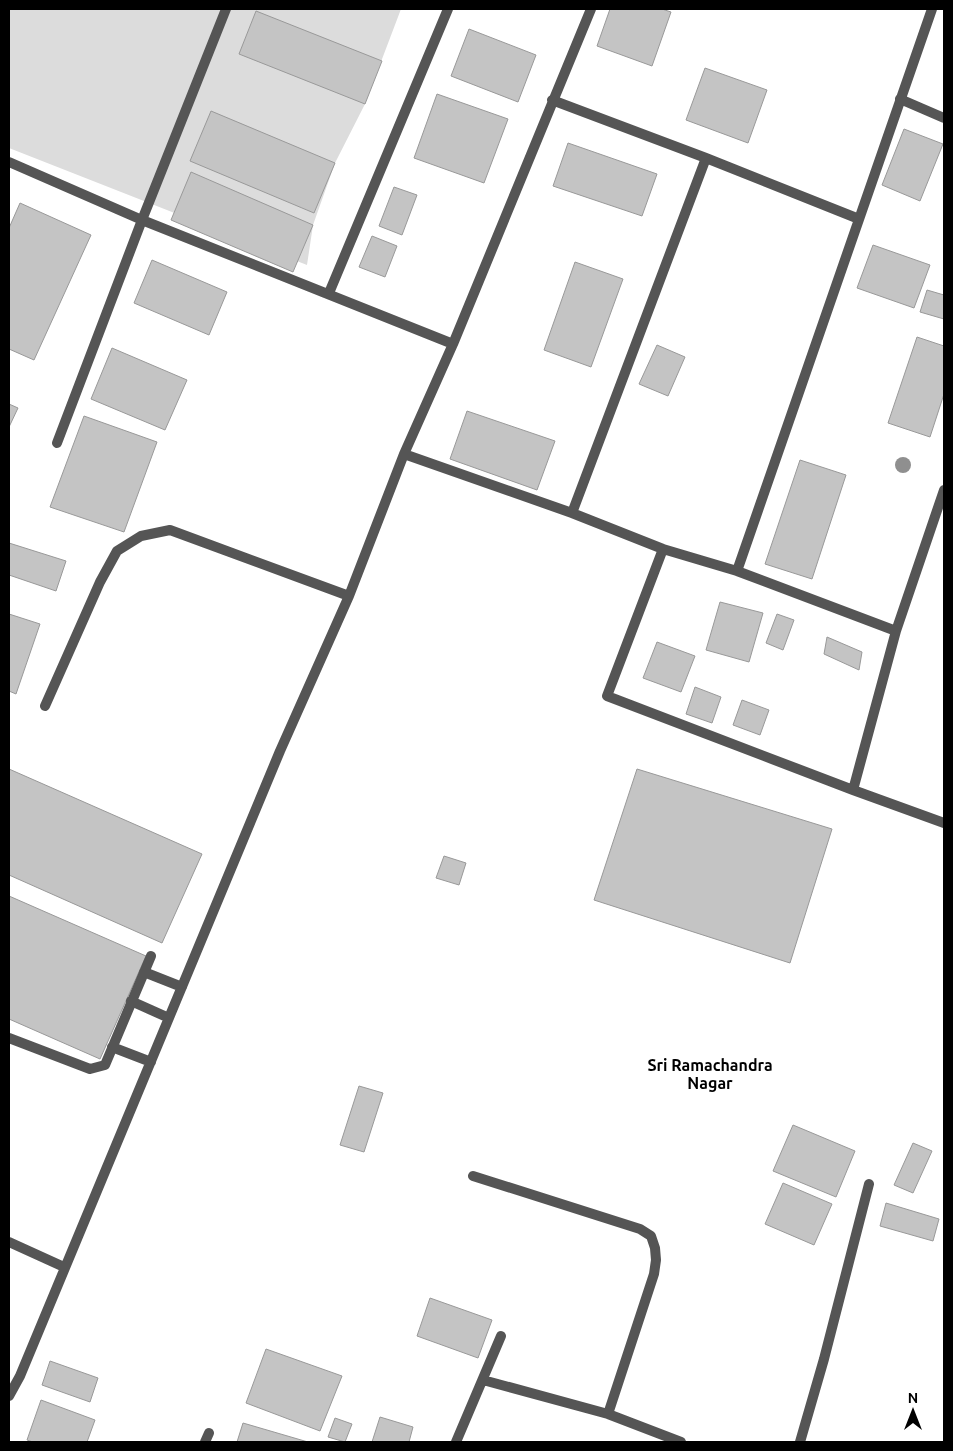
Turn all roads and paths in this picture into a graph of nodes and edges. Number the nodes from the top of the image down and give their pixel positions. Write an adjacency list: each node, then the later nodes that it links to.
1 (226, 9): 11 (street)
2 (448, 9): 12 (street)
3 (591, 9): 6 (street)
4 (932, 9): 5 (street)
5 (900, 99): 7 (street); 10 (street)
6 (552, 100): 8 (street); 13 (street)
7 (944, 118)
8 (706, 158): 10 (street); 17 (street)
9 (9, 162): 11 (street)
10 (859, 219): 19 (street)
11 (142, 220): 12 (street); 14 (street)
12 (329, 293): 13 (street)
13 (453, 344): 15 (street)
14 (57, 443)
15 (404, 454): 17 (street); 20 (street)
16 (944, 490): 21 (street)
17 (572, 513): 18 (street)
18 (663, 549): 19 (street); 23 (street)
19 (737, 571): 21 (street)
20 (349, 596): 22 (street); 27 (street)
21 (896, 631): 23 (street)
22 (45, 706)
23 (853, 790): 24 (street)
24 (944, 823)
25 (151, 956): 26 (street)
26 (144, 972): 27 (street); 28 (street)
27 (182, 987): 29 (street)
28 (132, 1001): 29 (street); 31 (street)
29 (170, 1018): 32 (street)
30 (9, 1038): 31 (street)
31 (112, 1047): 32 (street)
32 (151, 1062): 36 (street)
33 (473, 1176): 40 (street)
34 (869, 1184): 43 (street)
35 (9, 1242): 36 (street)
36 (64, 1267): 39 (street)
37 (501, 1336): 38 (street)
38 (483, 1380): 40 (street); 41 (street)
39 (9, 1396)
40 (608, 1414): 42 (street)
41 (456, 1442)
42 (681, 1442)
43 (800, 1442)

